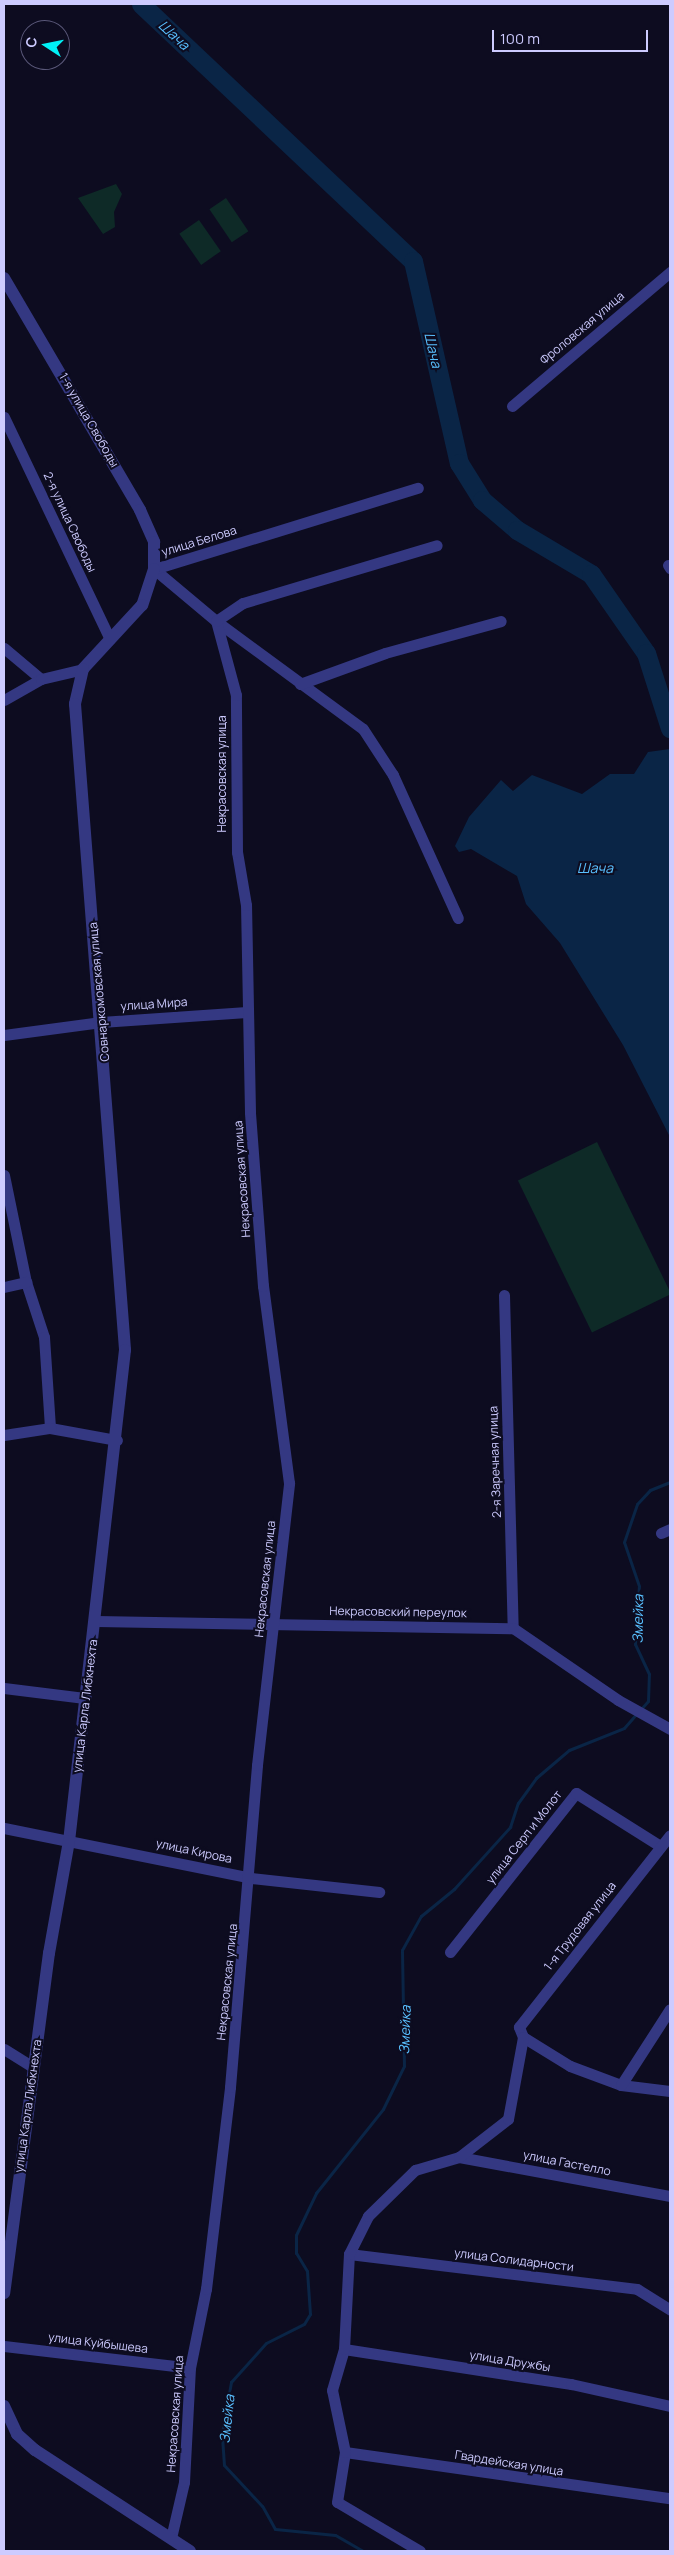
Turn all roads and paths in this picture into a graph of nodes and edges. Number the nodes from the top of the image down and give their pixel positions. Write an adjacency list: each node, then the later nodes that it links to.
1 (670, 272): 3 (street, Фроловская улица)
2 (4, 278): 7 (street, 1-я улица Свободы)
3 (512, 406)
4 (4, 417): 10 (street, 2-я улица Свободы)
5 (418, 488): 7 (street, улица Белова)
6 (437, 545): 8 (street)
7 (154, 569): 8 (street, улица Белова); 10 (street, Совнаркомовская улица)
8 (216, 621): 14 (street, улица Белова); 17 (street, Некрасовская улица)
9 (502, 621): 14 (street)
10 (110, 639): 12 (street, Совнаркомовская улица)
11 (4, 648): 13 (street)
12 (83, 669): 13 (street); 18 (street, Совнаркомовская улица)
13 (41, 679): 15 (street)
14 (300, 684): 16 (street, улица Белова)
15 (4, 700)
16 (458, 918)
17 (247, 1012): 18 (street, улица Мира); 28 (street, Некрасовская улица)
18 (101, 1022): 19 (street, улица Мира); 26 (street, Совнаркомовская улица)
19 (4, 1035)
20 (4, 1175): 21 (street)
21 (26, 1282): 22 (street); 24 (street)
22 (4, 1287)
23 (504, 1295): 29 (street, 2-я Заречная улица)
24 (50, 1428): 25 (street); 26 (street)
25 (4, 1435)
26 (117, 1440): 27 (street, улица Карла Либкнехта)
27 (96, 1621): 28 (street, Некрасовский переулок); 31 (street, улица Карла Либкнехта)
28 (274, 1623): 29 (street, Некрасовский переулок); 37 (street, Некрасовская улица)
29 (513, 1628): 32 (street)
30 (4, 1688): 31 (street)
31 (84, 1698): 35 (street, улица Карла Либкнехта)
32 (666, 1726)
33 (4, 1828): 35 (street, улица Кирова)
34 (670, 1835): 36 (street, 1-я Трудовая улица)
35 (69, 1840): 37 (street, улица Кирова); 43 (street, улица Карла Либкнехта)
36 (660, 1846): 39 (street, улица Серп и Молот); 41 (street, 1-я Трудовая улица)
37 (251, 1878): 38 (street, улица Кирова); 53 (street, Некрасовская улица)
38 (379, 1892)
39 (450, 1952)
40 (670, 2008): 44 (street)
41 (523, 2037): 44 (street); 46 (street)
42 (4, 2048): 43 (street)
43 (33, 2067): 49 (street, улица Карла Либкнехта)
44 (621, 2084): 45 (street)
45 (670, 2091)
46 (458, 2157): 47 (street, улица Гастелло); 48 (street)
47 (670, 2196)
48 (349, 2254): 50 (street, улица Солидарности); 52 (street)
49 (4, 2293)
50 (670, 2310)
51 (4, 2346): 53 (street, улица Куйбышева)
52 (344, 2349): 54 (street, улица Дружбы); 56 (street)
53 (190, 2368): 58 (street, Некрасовская улица)
54 (670, 2406)
55 (5, 2413): 58 (street)
56 (345, 2452): 57 (street, Гвардейская улица); 60 (street)
57 (670, 2498)
58 (171, 2538): 59 (street)
59 (190, 2551)
60 (420, 2551)

